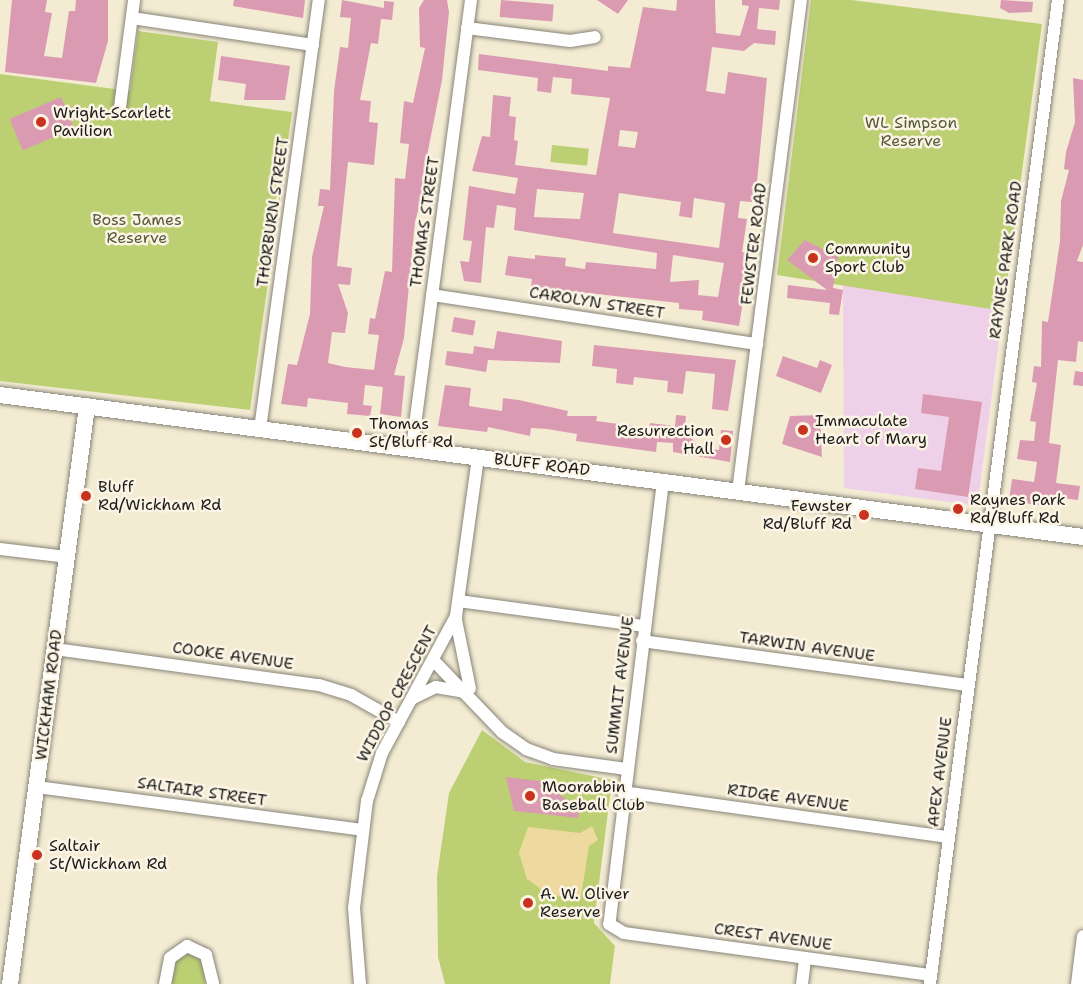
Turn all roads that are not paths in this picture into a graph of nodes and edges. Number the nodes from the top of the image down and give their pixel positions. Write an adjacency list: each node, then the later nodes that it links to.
1 (134, 0): 6 (street)
2 (319, 0): 9 (street, THORBURN STREET)
3 (471, 0): 7 (street, THOMAS STREET)
4 (801, 0): 12 (street, FEWSTER ROAD)
5 (1058, 0): 20 (street, RAYNES PARK ROAD)
6 (132, 18): 9 (street); 10 (street)
7 (467, 28): 8 (street); 11 (street, THOMAS STREET)
8 (595, 37)
9 (313, 45): 15 (street, THORBURN STREET)
10 (120, 107)
11 (432, 295): 12 (street, CAROLYN STREET); 16 (street, THOMAS STREET)
12 (757, 344): 19 (street, FEWSTER ROAD)
13 (0, 395): 14 (main road, BLUFF ROAD)
14 (87, 406): 15 (main road, BLUFF ROAD); 23 (main road, WICKHAM ROAD)
15 (260, 429): 16 (main road, BLUFF ROAD)
16 (412, 448): 17 (main road, BLUFF ROAD)
17 (478, 457): 18 (main road, BLUFF ROAD); 24 (street, WIDDOP CRESCENT)
18 (663, 481): 19 (main road, BLUFF ROAD); 26 (street, SUMMIT AVENUE)
19 (738, 491): 20 (main road, BLUFF ROAD)
20 (987, 524): 21 (main road, BLUFF ROAD); 30 (street, APEX AVENUE)
21 (1083, 537)
22 (0, 549): 23 (street)
23 (67, 557): 28 (main road, WICKHAM ROAD)
24 (459, 601): 25 (street, WIDDOP CRESCENT); 26 (street)
25 (456, 616): 29 (street, WIDDOP CRESCENT); 31 (street)
26 (644, 626): 27 (street, SUMMIT AVENUE)
27 (642, 641): 30 (street, TARWIN AVENUE); 34 (street, SUMMIT AVENUE)
28 (55, 649): 33 (street, COOKE AVENUE); 35 (main road, WICKHAM ROAD)
29 (436, 658): 31 (street); 32 (street, WIDDOP CRESCENT)
30 (967, 686): 38 (street, APEX AVENUE)
31 (467, 691): 32 (street); 34 (street)
32 (412, 698): 33 (street, WIDDOP CRESCENT)
33 (399, 722): 37 (street, WIDDOP CRESCENT)
34 (626, 769): 36 (street, SUMMIT AVENUE)
35 (37, 787): 37 (street, SALTAIR STREET); 43 (main road, WICKHAM ROAD)
36 (623, 792): 38 (street, RIDGE AVENUE); 39 (street, SUMMIT AVENUE)
37 (362, 830): 46 (street, WIDDOP CRESCENT)
38 (948, 837): 42 (street, APEX AVENUE)
39 (613, 928): 41 (street, CREST AVENUE)
40 (1083, 936): 48 (street)
41 (805, 958): 42 (street, CREST AVENUE); 47 (street)
42 (930, 980)
43 (7, 981)
44 (165, 984): 45 (street)
45 (213, 984)
46 (360, 984)
47 (801, 984)
48 (1077, 984)

